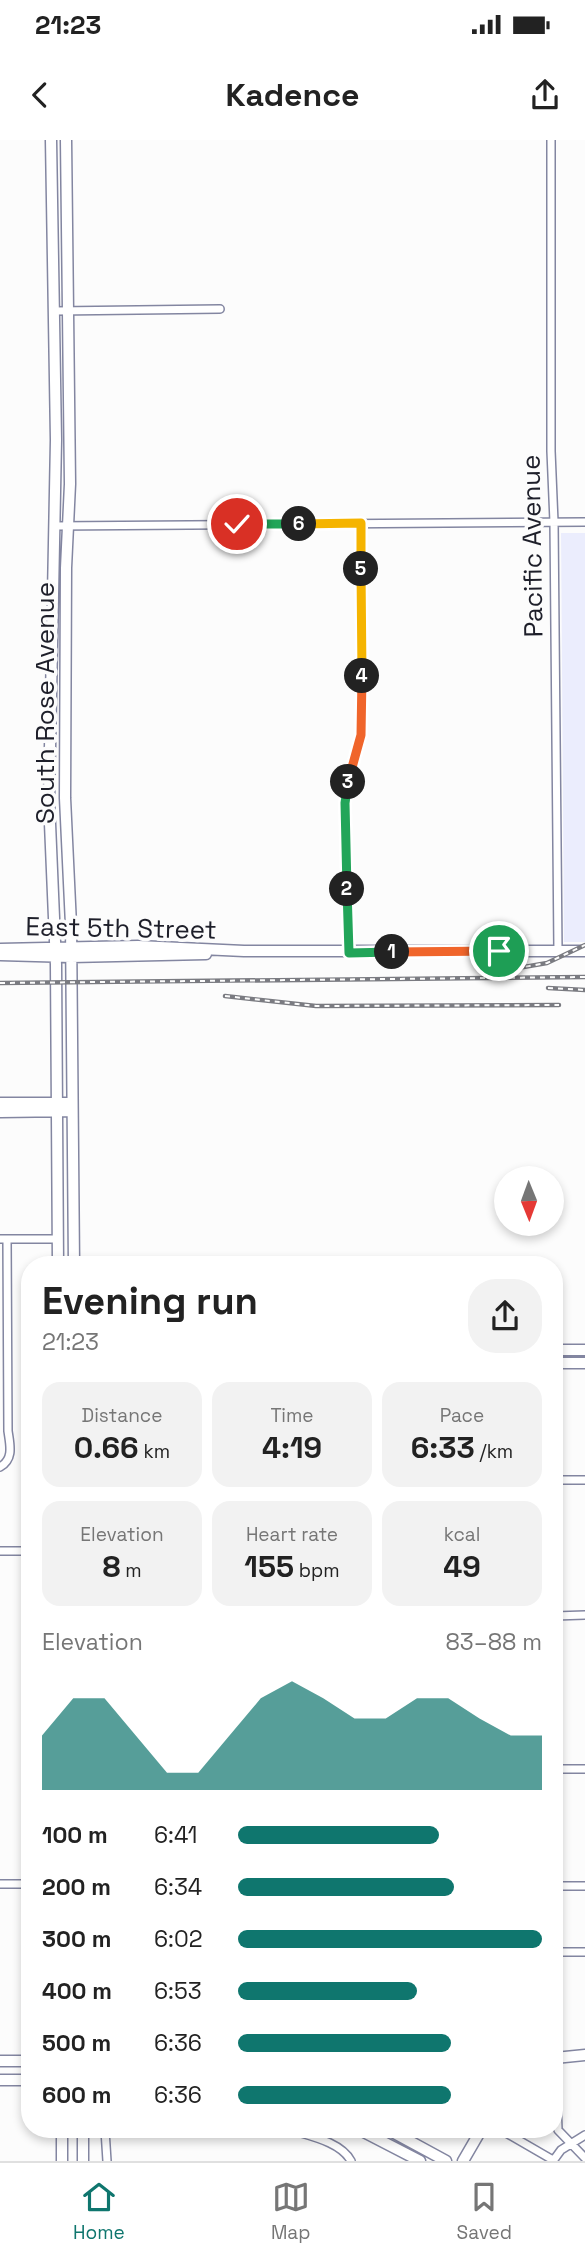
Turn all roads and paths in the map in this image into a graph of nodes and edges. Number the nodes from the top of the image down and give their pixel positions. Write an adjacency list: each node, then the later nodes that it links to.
1 (51, 140): 6 (main road, South Rose Avenue)
2 (66, 140): 5 (main road, South Rose Avenue)
3 (551, 140): 7 (street, Pacific Avenue)
4 (220, 309): 5 (street)
5 (68, 310): 6 (street); 11 (main road, South Rose Avenue)
6 (56, 311): 10 (main road, South Rose Avenue)
7 (554, 522): 8 (street); 9 (street); 18 (street, Pacific Avenue)
8 (585, 522)
9 (361, 523): 11 (street); 20 (street)
10 (55, 526): 11 (street); 12 (main road, South Rose Avenue)
11 (67, 526): 13 (main road, South Rose Avenue)
12 (51, 704): 13 (main road); 16 (main road, South Rose Avenue)
13 (65, 790): 14 (main road, South Rose Avenue)
14 (71, 946): 16 (main road, East 5th Street); 17 (main road, East 5th Street); 22 (main road, South Rose Avenue)
15 (0, 949): 16 (main road, East 5th Street)
16 (55, 951): 21 (main road, East 5th Street); 22 (main road, East 5th Street); 24 (main road, South Rose Avenue)
17 (241, 951): 20 (main road, East 5th Street); 22 (main road, East 5th Street)
18 (558, 951): 19 (main road, East 5th Street); 20 (main road, East 5th Street)
19 (585, 951)
20 (349, 953)
21 (0, 956)
22 (71, 957): 25 (main road, South Rose Avenue)
23 (0, 1103): 24 (main road)
24 (57, 1107): 25 (main road); 26 (main road); 28 (main road, South Rose Avenue)
25 (71, 1107): 30 (main road, South Rose Avenue)
26 (0, 1112)
27 (3, 1239): 28 (street); 31 (street)
28 (57, 1239): 29 (main road, South Rose Avenue)
29 (58, 1256)
30 (74, 1256)
31 (4, 1316): 36 (street)
32 (585, 1349): 33 (main road)
33 (563, 1350)
34 (563, 1363): 35 (main road)
35 (585, 1363)
36 (4, 1392): 37 (street)
37 (3, 1465)
38 (563, 1480): 39 (street)
39 (585, 1480)
40 (0, 1551): 41 (street)
41 (21, 1551)
42 (585, 1615): 43 (street)
43 (563, 1616)
44 (563, 1769): 45 (street)
45 (585, 1769)
46 (0, 1884): 47 (street)
47 (21, 1884)
48 (563, 1886): 49 (street)
49 (585, 1886)
50 (563, 1952): 51 (street)
51 (585, 1952)
52 (585, 2055): 53 (main road)
53 (563, 2057)
54 (0, 2061): 55 (main road)
55 (21, 2061)
56 (0, 2080): 57 (main road)
57 (21, 2080)
58 (585, 2135): 68 (street)
59 (62, 2138): 70 (main road)
60 (83, 2138): 71 (main road)
61 (106, 2138): 72 (street)
62 (312, 2138): 73 (street)
63 (375, 2138): 74 (main road)
64 (404, 2138): 75 (main road)
65 (476, 2138): 76 (main road)
66 (514, 2138): 77 (street)
67 (563, 2138): 68 (street)
68 (569, 2144): 69 (street); 77 (street)
69 (585, 2158)
70 (62, 2161)
71 (83, 2161)
72 (107, 2161)
73 (351, 2161)
74 (420, 2161)
75 (446, 2161)
76 (463, 2161)
77 (553, 2161)

